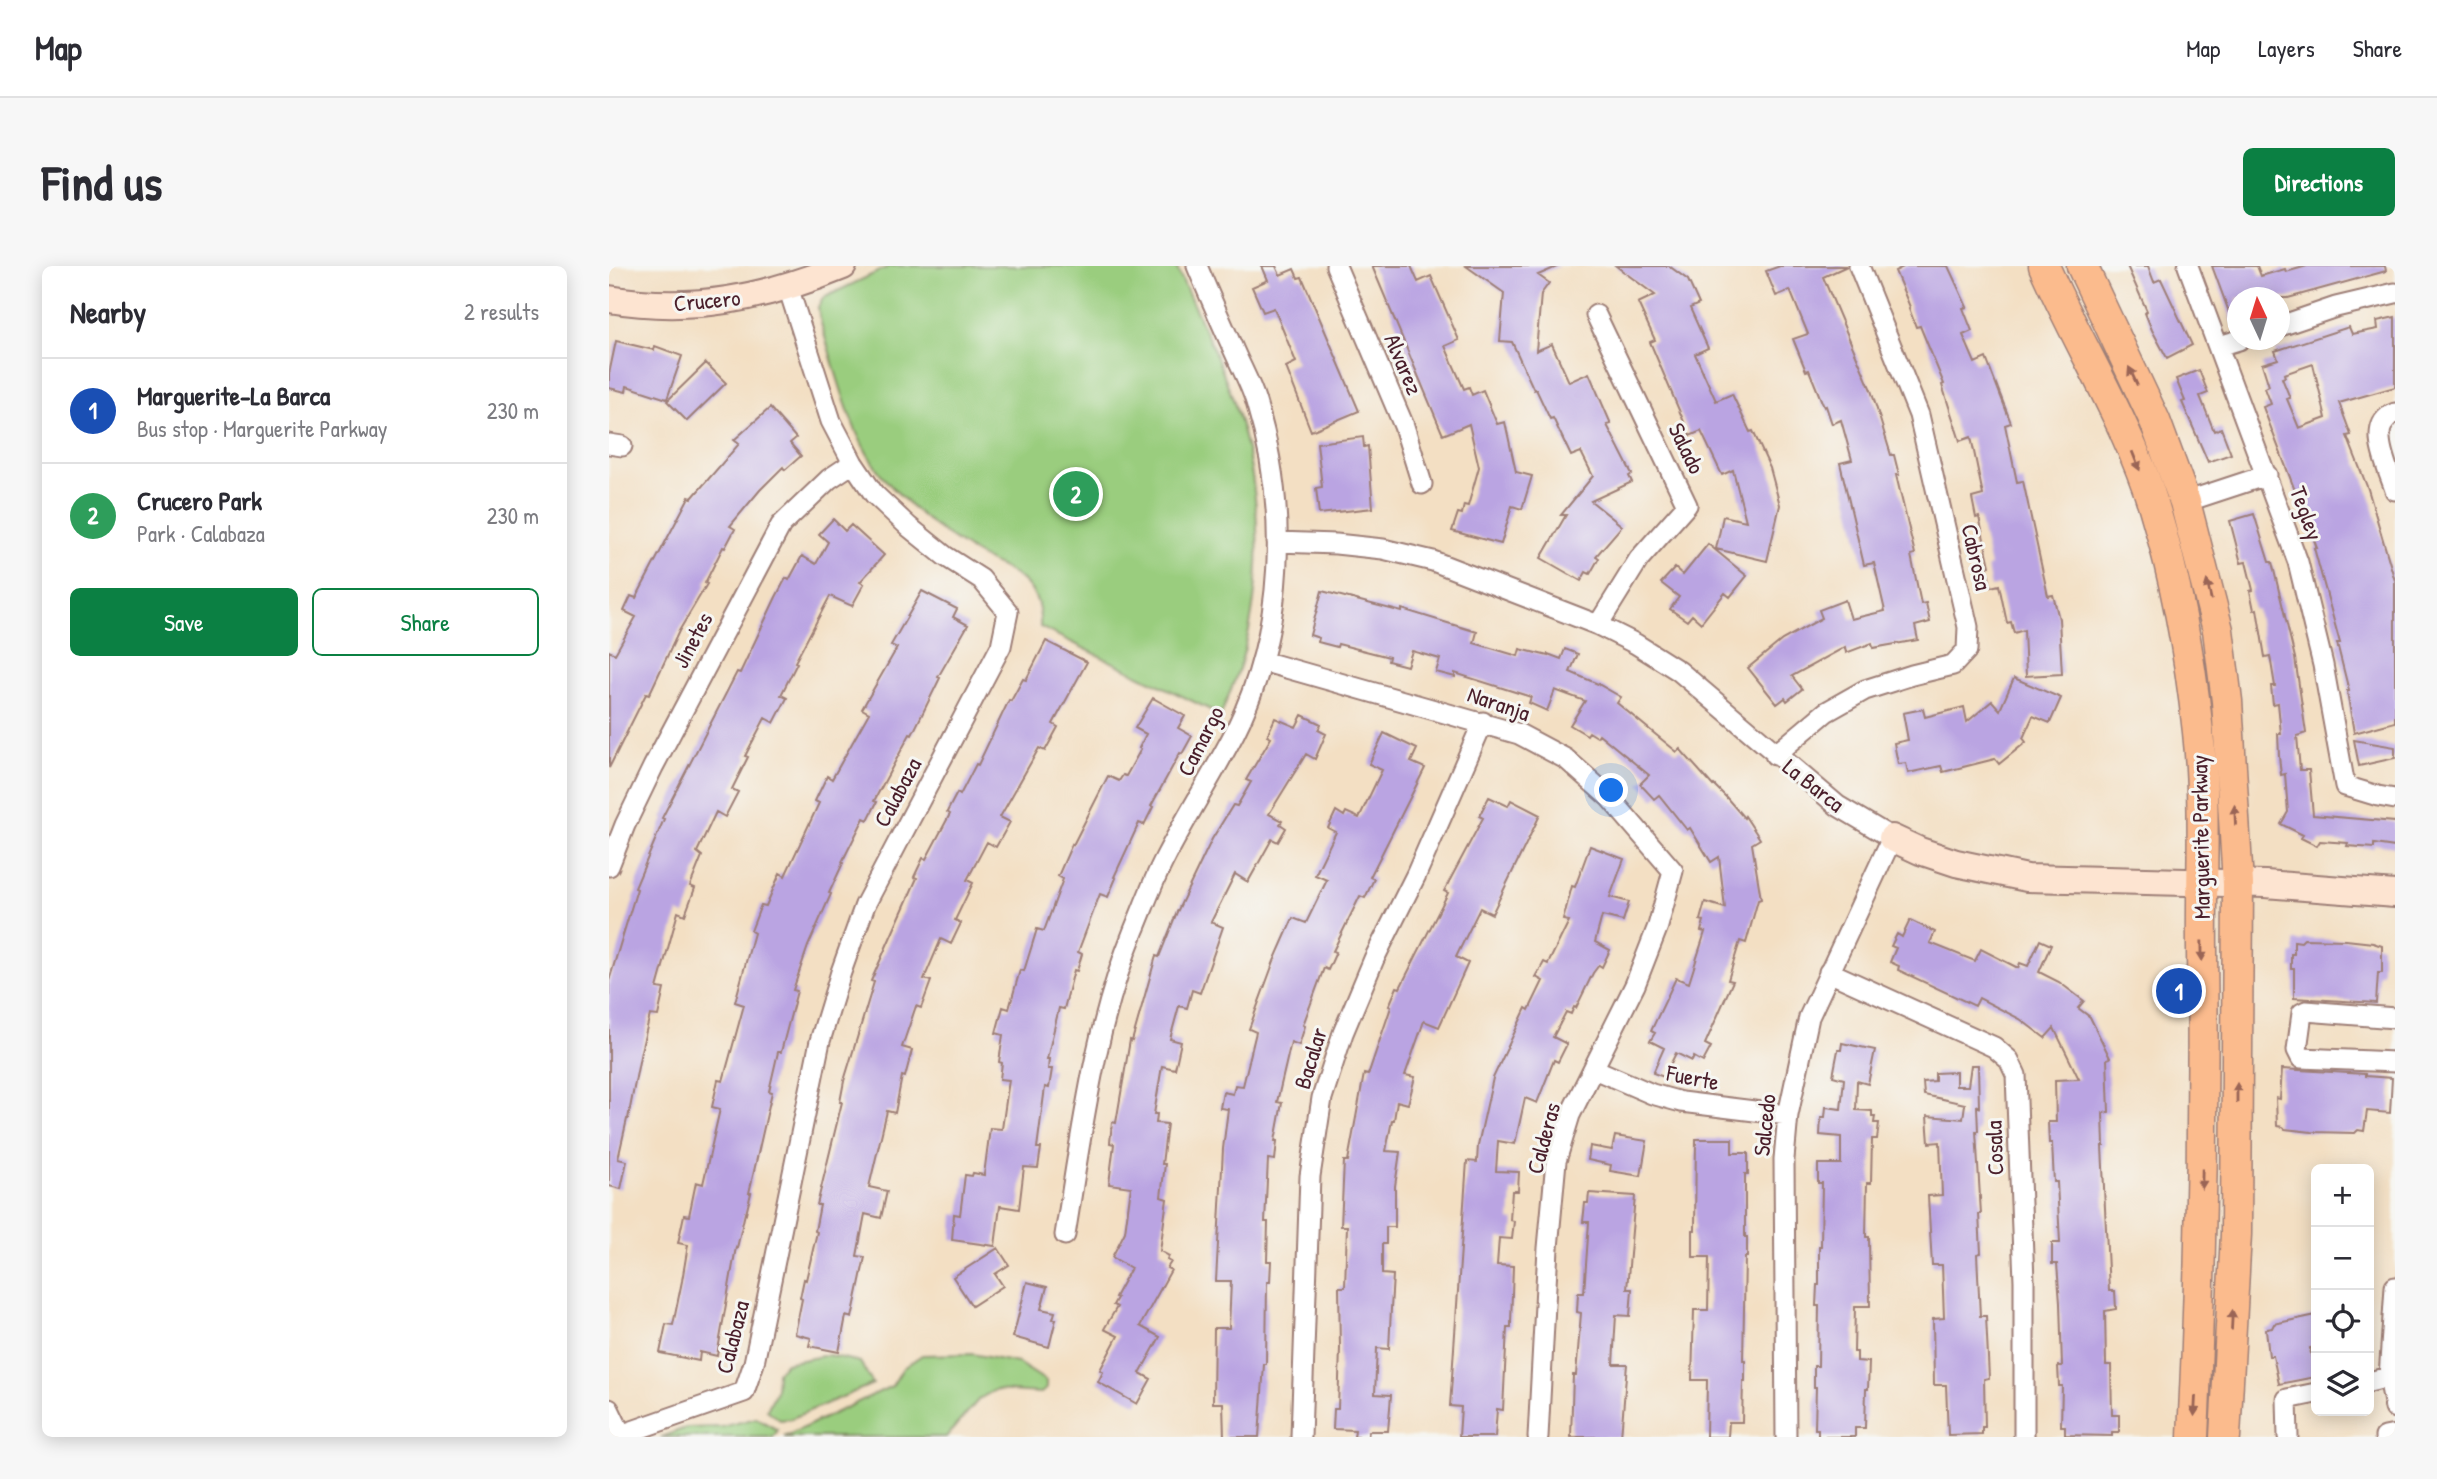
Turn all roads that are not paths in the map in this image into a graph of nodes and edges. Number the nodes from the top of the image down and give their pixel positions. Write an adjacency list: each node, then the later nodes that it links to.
1 (843, 266): 8 (street, Crucero)
2 (1197, 266): 21 (street, Camargo)
3 (1336, 266): 18 (street, Alvarez)
4 (1859, 266): 25 (street, Cabrosa)
5 (2044, 266): 30 (main road, Marguerite Parkway, one-way to 30)
6 (2082, 266): 20 (main road, Marguerite Parkway, one-way to 6)
7 (2188, 266): 14 (street, Tegley)
8 (788, 287): 10 (street, Crucero); 16 (street, Calabaza)
9 (2395, 293): 12 (street)
10 (609, 299)
11 (1596, 315): 22 (street, Salado)
12 (2290, 323)
13 (2227, 344): 14 (street)
14 (2219, 346): 17 (street, Tegley)
15 (2395, 413): 19 (street)
16 (853, 463): 28 (street, Jinetes); 45 (street, Calabaza)
17 (2267, 475): 20 (street); 26 (street, Tegley)
18 (1422, 484)
19 (2395, 490)
20 (2185, 502): 31 (main road, Marguerite Parkway, one-way to 20)
21 (1277, 542): 22 (street, La Barca); 23 (street, Camargo)
22 (1598, 625): 25 (street, La Barca)
23 (1262, 661): 24 (street, Naranja); 38 (street, Camargo)
24 (1483, 722): 29 (street, Naranja); 47 (street, Bacalar)
25 (1775, 755): 27 (street, La Barca)
26 (2395, 799)
27 (1892, 838): 30 (street, La Barca); 33 (street, Salcedo)
28 (609, 866)
29 (1673, 871): 36 (street, Calderas)
30 (2202, 883): 31 (street, La Barca); 51 (main road, Marguerite Parkway, one-way to 51)
31 (2238, 884): 32 (street, La Barca); 52 (main road, Marguerite Parkway, one-way to 31)
32 (2395, 894)
33 (1829, 972): 37 (street, Salcedo); 50 (street, Cosala)
34 (2395, 1018): 35 (street)
35 (2395, 1062)
36 (1594, 1069): 37 (street, Fuerte); 48 (street, Calderas)
37 (1788, 1115): 49 (street, Salcedo)
38 (1065, 1234)
39 (2395, 1287): 40 (street)
40 (2389, 1377): 41 (street); 43 (street)
41 (2374, 1381)
42 (2311, 1393): 53 (street)
43 (2395, 1408)
44 (609, 1409): 45 (street)
45 (618, 1435)
46 (2395, 1435): 54 (street)
47 (1301, 1437)
48 (1538, 1437)
49 (1786, 1437)
50 (2024, 1437)
51 (2193, 1437)
52 (2225, 1437)
53 (2288, 1437)
54 (2385, 1437)

